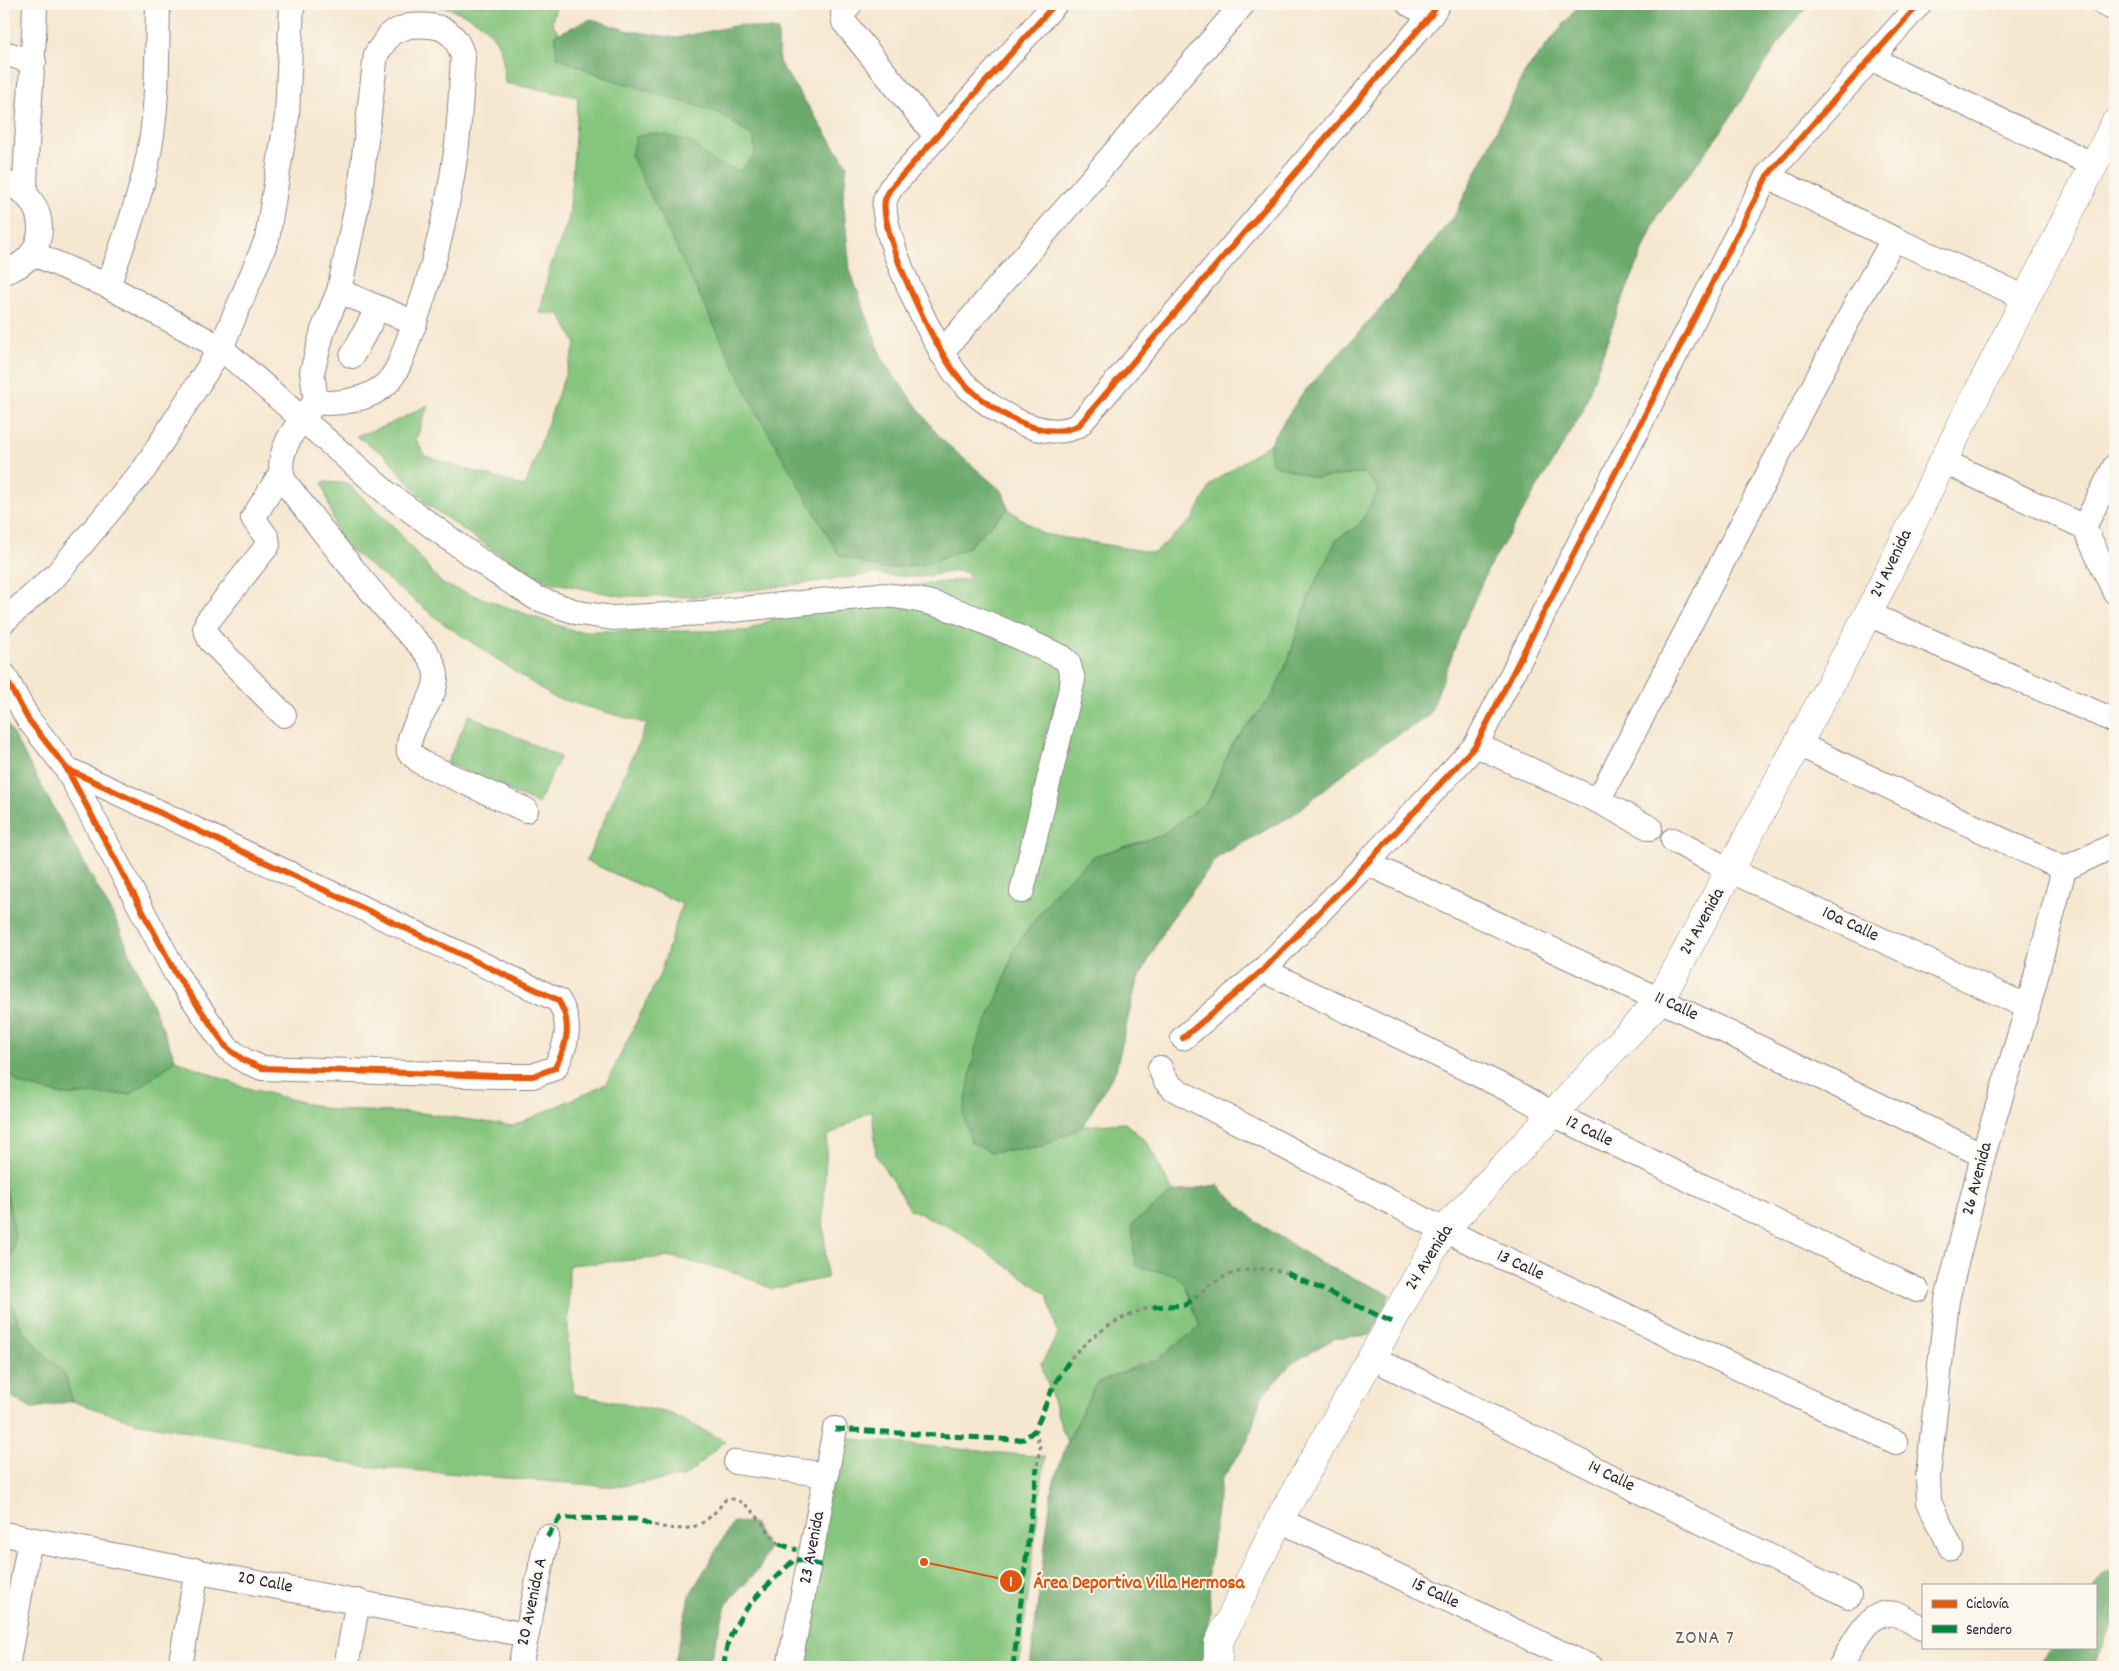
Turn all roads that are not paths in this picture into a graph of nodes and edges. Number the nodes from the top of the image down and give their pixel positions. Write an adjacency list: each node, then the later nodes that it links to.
1 (35, 4): 14 (street)
2 (158, 4): 25 (street)
3 (292, 4): 30 (street)
4 (850, 4): 16 (street)
5 (1055, 4): 16 (street)
6 (1243, 4): 31 (street)
7 (1408, 4): 10 (street)
8 (1919, 4): 13 (street)
9 (2104, 4): 11 (street)
10 (1434, 9): 31 (street)
11 (2115, 9)
12 (4, 53): 14 (street)
13 (1870, 58): 18 (street); 19 (street)
14 (34, 62): 17 (street)
15 (2115, 123): 18 (main road, 24 Avenida)
16 (936, 136): 31 (street)
17 (26, 142): 20 (street); 21 (street)
18 (2094, 165): 27 (main road, 24 Avenida)
19 (1767, 176): 22 (street); 45 (street)
20 (4, 180): 21 (street)
21 (25, 192): 23 (street)
22 (1894, 239): 27 (street); 47 (street)
23 (32, 253): 24 (street); 25 (street)
24 (4, 272)
25 (108, 286): 30 (street)
26 (339, 291): 28 (street); 29 (street); 33 (street)
27 (2026, 298): 34 (main road, 24 Avenida)
28 (378, 308): 29 (street); 32 (street)
29 (415, 323): 33 (street)
30 (221, 348): 33 (street); 40 (street)
31 (941, 353)
32 (352, 356)
33 (309, 410): 36 (street); 55 (street)
34 (1943, 461): 37 (street); 39 (main road, 24 Avenida)
35 (2115, 466): 37 (street)
36 (281, 473): 42 (street); 48 (street)
37 (2084, 527): 38 (street)
38 (2115, 592)
39 (1868, 614): 43 (street); 44 (main road, 24 Avenida)
40 (4, 621)
41 (4, 676): 46 (street)
42 (284, 715)
43 (2115, 722)
44 (1798, 744): 53 (street); 54 (main road, 24 Avenida)
45 (1476, 746): 47 (street); 52 (street)
46 (67, 769): 46 (street)
47 (1598, 801): 49 (street)
48 (526, 810)
49 (1650, 828)
50 (1674, 840): 54 (street, 10a Calle)
51 (2115, 845): 53 (street)
52 (1367, 863): 56 (street); 57 (street, 11 Calle)
53 (2064, 869): 58 (street, 26 Avenida)
54 (1731, 871): 57 (main road, 24 Avenida); 58 (street, 10a Calle)
55 (1022, 891)
56 (1263, 970): 59 (street); 61 (street, 12 Calle)
57 (1660, 1000): 61 (main road, 24 Avenida); 62 (street, 11 Calle)
58 (2028, 1007): 62 (street, 26 Avenida)
59 (1183, 1038)
60 (1160, 1068): 63 (street, 13 Calle)
61 (1553, 1114): 63 (main road, 24 Avenida); 64 (street, 12 Calle)
62 (1983, 1155): 74 (street, 26 Avenida)
63 (1444, 1230): 65 (main road, 24 Avenida); 67 (street, 13 Calle)
64 (1916, 1290)
65 (1373, 1358): 70 (main road, 24 Avenida); 76 (street, 14 Calle)
66 (835, 1429): 69 (street, 23 Avenida)
67 (1896, 1442)
68 (736, 1462): 69 (street)
69 (827, 1475): 84 (street, 23 Avenida)
70 (1279, 1520): 85 (main road, 24 Avenida); 86 (street, 15 Calle)
71 (4, 1534): 73 (street, 20 Calle)
72 (547, 1537): 79 (street, 20 Avenida A)
73 (30, 1540): 75 (street, 20 Calle); 80 (street)
74 (1952, 1548)
75 (197, 1570): 77 (street, 20 Calle); 81 (street)
76 (1849, 1596)
77 (358, 1601): 79 (street, 20 Calle); 82 (street)
78 (1922, 1628): 87 (street)
79 (526, 1635): 83 (street, 20 Avenida A)
80 (6, 1667)
81 (180, 1667)
82 (346, 1667)
83 (520, 1667)
84 (789, 1667)
85 (1218, 1667)
86 (1590, 1667)
87 (1840, 1667)

